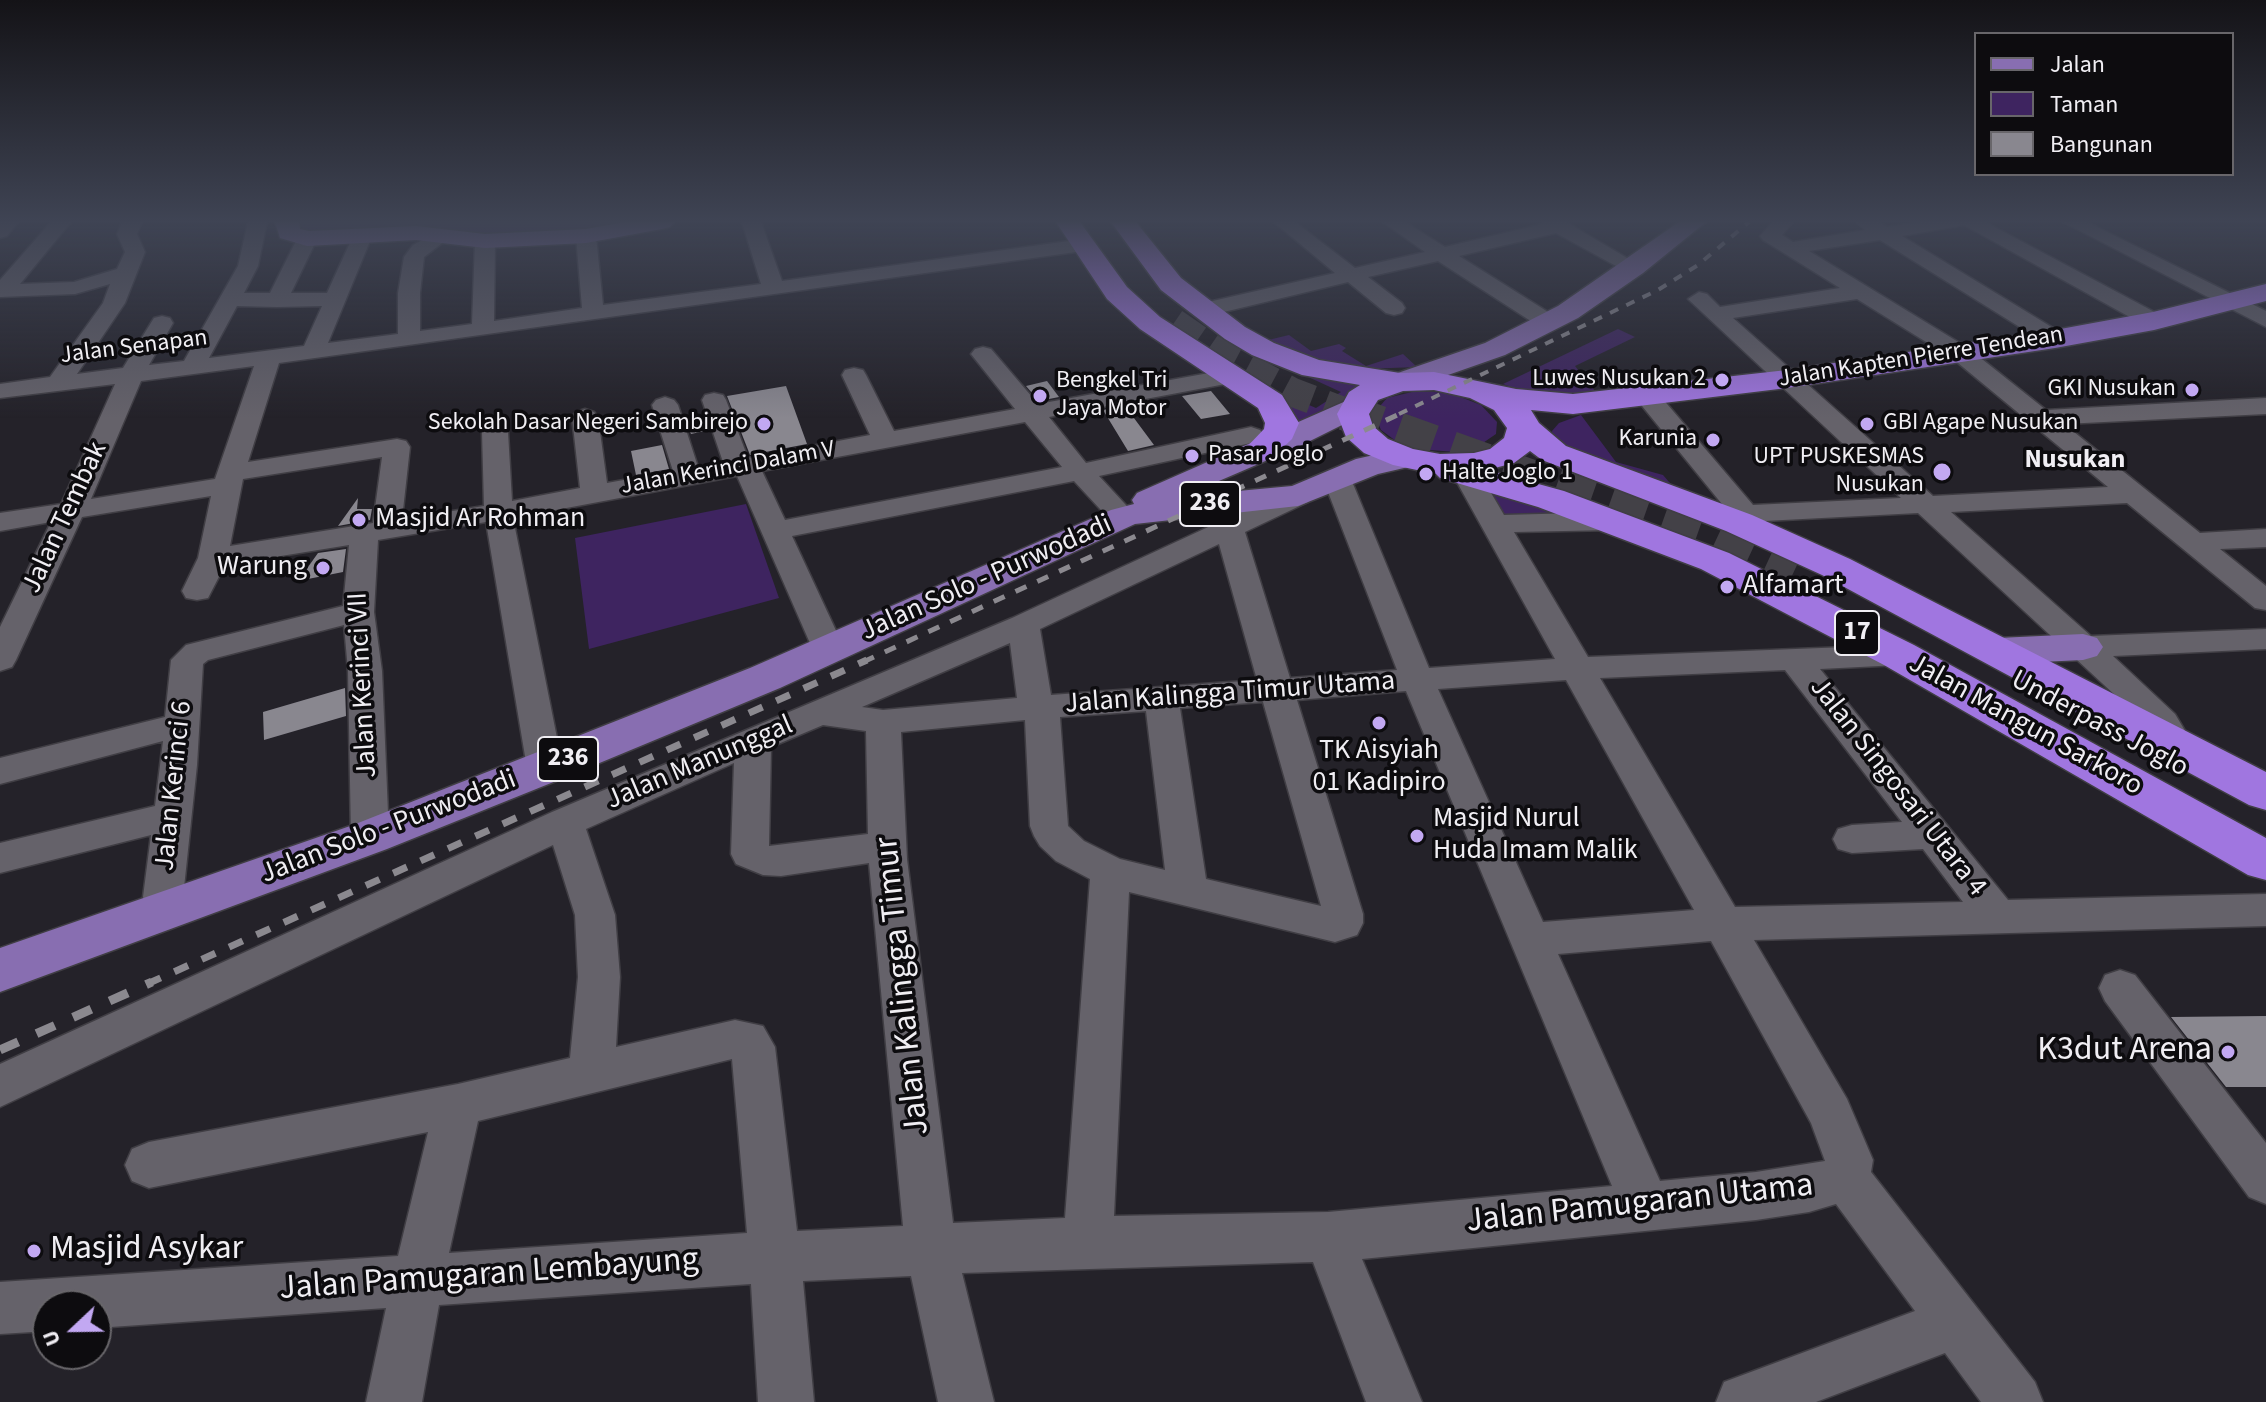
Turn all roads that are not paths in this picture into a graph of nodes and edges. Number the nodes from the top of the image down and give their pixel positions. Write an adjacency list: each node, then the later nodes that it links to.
1 (77, 287): 22 (street)
2 (120, 287): 51 (street)
3 (236, 287): 26 (street)
4 (283, 287): 27 (street)
5 (340, 287): 25 (street)
6 (410, 287): 38 (street)
7 (484, 287): 37 (street)
8 (591, 287): 31 (street)
9 (770, 287): 31 (street, Jalan Senapan)
10 (1114, 287): 48 (highway)
11 (1134, 287): 32 (highway)
12 (1153, 287): 32 (highway)
13 (1173, 287): 32 (highway, 17)
14 (1304, 287): 32 (street)
15 (1368, 287): 29 (street)
16 (1495, 287): 35 (street)
17 (1603, 287): 35 (main road)
18 (1852, 287): 23 (street)
19 (1973, 287): 39 (street)
20 (2092, 287): 34 (street)
21 (2205, 287): 28 (street)
22 (1, 291)
23 (1859, 292): 42 (street); 49 (street)
24 (2266, 292): 28 (highway, Jalan Kapten Pierre Tendean)
25 (335, 299): 27 (street); 41 (street)
26 (229, 300): 27 (street); 45 (street)
27 (277, 300)
28 (2236, 303): 33 (street); 34 (highway, Jalan Kapten Pierre Tendean)
29 (1394, 308)
30 (87, 311): 52 (street)
31 (593, 313): 37 (street, Jalan Senapan)
32 (1189, 317): 50 (highway, 17)
33 (2266, 320)
34 (2154, 321): 39 (highway, Jalan Kapten Pierre Tendean)
35 (1548, 322): 40 (main road)
36 (162, 323): 46 (street, Jalan Tembak)
37 (483, 328): 38 (street, Jalan Senapan)
38 (409, 339): 41 (street, Jalan Senapan)
39 (2055, 339): 42 (highway, Jalan Kapten Pierre Tendean)
40 (1495, 349): 50 (main road); 53 (main road)
41 (313, 352): 44 (street, Jalan Senapan)
42 (1960, 353): 49 (highway, Jalan Kapten Pierre Tendean); 63 (street)
43 (983, 354): 61 (street)
44 (269, 357): 45 (street, Jalan Senapan); 73 (street)
45 (192, 367): 46 (street, Jalan Senapan)
46 (131, 375): 51 (street, Jalan Senapan); 80 (street, Jalan Tembak)
47 (854, 375): 66 (street)
48 (1231, 376): 61 (street, Jalan Kerinci Dalam V); 67 (highway)
49 (1787, 379): 55 (highway, Jalan Kapten Pierre Tendean); 79 (street)
50 (1400, 382): 53 (highway, 17); 59 (highway, 17)
51 (58, 384): 52 (street, Jalan Senapan)
52 (24, 388): 54 (street, Jalan Senapan)
53 (1480, 390): 57 (highway, Jalan Kapten Pierre Tendean); 64 (highway, 17)
54 (0, 391)
55 (1647, 396): 57 (highway, Jalan Kapten Pierre Tendean); 83 (street)
56 (714, 400): 69 (street)
57 (1573, 404): 64 (highway, Jalan Kapten Pierre Tendean)
58 (665, 405): 72 (street)
59 (1355, 406): 67 (main road, Jalan Solo - Purwodadi / 236); 68 (highway, 17)
60 (2266, 406): 63 (street)
61 (1030, 414): 66 (street, Jalan Kerinci Dalam V); 70 (street)
62 (585, 417): 75 (street)
63 (2040, 418): 76 (street)
64 (1524, 428): 68 (highway, 17); 83 (highway, Jalan Mangun Sarkoro / 17)
65 (495, 432): 81 (street)
66 (885, 440): 69 (street, Jalan Kerinci Dalam V)
67 (1251, 449): 70 (street); 78 (main road, 236); 82 (main road, Jalan Solo - Purwodadi / 236)
68 (1414, 460): 71 (highway, Jalan Mangun Sarkoro / 17); 74 (main road, Jalan Manunggal)
69 (742, 467): 72 (street, Jalan Kerinci Dalam V); 89 (street)
70 (1080, 472): 82 (street); 89 (street)
71 (1467, 475): 84 (highway, Jalan Mangun Sarkoro / 17); 86 (street, Jalan Pamugaran Utama)
72 (688, 476): 75 (street, Jalan Kerinci Dalam V)
73 (230, 479): 80 (street); 88 (street, Jalan Kerinci VII); 92 (street)
74 (1337, 479): 77 (main road, Jalan Manunggal); 105 (street)
75 (595, 494): 81 (street, Jalan Kerinci Dalam V)
76 (2134, 494): 79 (street); 91 (street)
77 (1298, 496): 78 (main road, Jalan Solo - Purwodadi / 236); 87 (street, Jalan Manunggal)
78 (1258, 501): 82 (main road, Jalan Solo - Purwodadi / 236)
79 (1926, 505): 83 (street); 98 (street)
80 (71, 510): 85 (street); 102 (street, Jalan Tembak)
81 (498, 512): 88 (street, Jalan Kerinci Dalam V); 114 (street)
82 (1123, 517): 99 (main road, Jalan Solo - Purwodadi / 236)
83 (1742, 518): 100 (highway, Jalan Mangun Sarkoro / 17)
84 (1614, 521): 86 (street); 101 (highway, Jalan Mangun Sarkoro / 17)
85 (0, 522)
86 (1495, 524): 104 (street, Jalan Pamugaran Utama)
87 (1229, 528): 96 (street, Jalan Manunggal); 106 (street)
88 (375, 531): 92 (street, Jalan Kerinci Dalam V); 95 (street, Jalan Kerinci VII)
89 (774, 531): 99 (street)
90 (2266, 538): 91 (street)
91 (2193, 542): 94 (street)
92 (213, 558): 93 (street)
93 (197, 591)
94 (2266, 601)
95 (358, 612): 111 (street, Jalan Kerinci 6); 122 (street, Jalan Kerinci VII)
96 (1023, 625): 108 (street); 109 (street, Jalan Manunggal)
97 (2266, 639): 98 (street)
98 (2083, 647): 100 (main road); 112 (street)
99 (829, 650): 114 (main road, Jalan Solo - Purwodadi / 236)
100 (1998, 651): 112 (highway, Jalan Mangun Sarkoro / 17)
101 (1899, 655): 103 (street, Jalan Kalingga Timur Utama); 126 (highway, Jalan Mangun Sarkoro / 17)
102 (0, 660)
103 (1795, 660): 104 (street, Jalan Kalingga Timur Utama); 120 (street, Jalan Singosari Utara 4)
104 (1577, 668): 105 (street, Jalan Kalingga Timur Utama); 132 (street, Jalan Pamugaran Utama)
105 (1418, 681): 106 (street, Jalan Kalingga Timur Utama); 133 (street)
106 (1275, 691): 107 (street, Jalan Kalingga Timur Utama); 128 (street)
107 (1162, 699): 108 (street, Jalan Kalingga Timur Utama); 128 (street)
108 (1039, 708): 110 (street, Jalan Kalingga Timur Utama); 127 (street)
109 (823, 713): 110 (street, Jalan Kalingga Timur Utama); 113 (street, Jalan Manunggal)
110 (883, 722): 124 (street, Jalan Kalingga Timur)
111 (183, 724): 115 (street); 118 (street, Jalan Kerinci 6)
112 (2165, 740): 116 (highway, Jalan Mangun Sarkoro / 17)
113 (753, 741): 119 (street, Jalan Manunggal); 124 (street)
114 (545, 768): 122 (main road, Jalan Solo - Purwodadi / 236)
115 (0, 771)
116 (2266, 793)
117 (2266, 814): 121 (highway, Underpass Joglo)
118 (172, 816): 125 (street); 130 (street, Jalan Kerinci 6)
119 (565, 822): 136 (street); 137 (street, Jalan Manunggal)
120 (1931, 834): 123 (street); 131 (street, Jalan Singosari Utara 4)
121 (2266, 836)
122 (370, 837): 130 (main road, Jalan Solo - Purwodadi / 236)
123 (1852, 839)
124 (888, 846): 145 (street, Jalan Kalingga Timur)
125 (0, 858)
126 (2266, 861)
127 (1110, 872): 128 (street); 144 (street)
128 (1188, 892)
129 (2266, 910): 131 (street)
130 (166, 912): 134 (main road, Jalan Solo - Purwodadi / 236)
131 (1998, 917): 132 (street)
132 (1723, 924): 133 (street); 140 (street, Jalan Pamugaran Utama)
133 (1530, 940): 142 (street)
134 (0, 970)
135 (2120, 988): 141 (street)
136 (591, 1075): 138 (street); 146 (street)
137 (4, 1089)
138 (458, 1105): 139 (street); 147 (street)
139 (149, 1165)
140 (1846, 1178): 142 (street, Jalan Pamugaran Utama); 149 (street)
141 (2266, 1181)
142 (1646, 1207): 143 (street, Jalan Pamugaran Utama)
143 (1328, 1237): 144 (street, Jalan Pamugaran Utama); 153 (street)
144 (1088, 1242): 145 (street, Jalan Pamugaran Utama)
145 (931, 1250): 146 (street, Jalan Pamugaran Lembayung); 152 (street)
146 (775, 1257): 147 (street, Jalan Pamugaran Lembayung); 151 (street)
147 (417, 1282): 148 (street, Jalan Pamugaran Lembayung); 150 (street)
148 (0, 1308)
149 (1954, 1323): 154 (street); 155 (street)
150 (394, 1402)
151 (786, 1402)
152 (966, 1402)
153 (1394, 1402)
154 (1744, 1402)
155 (2015, 1402)

